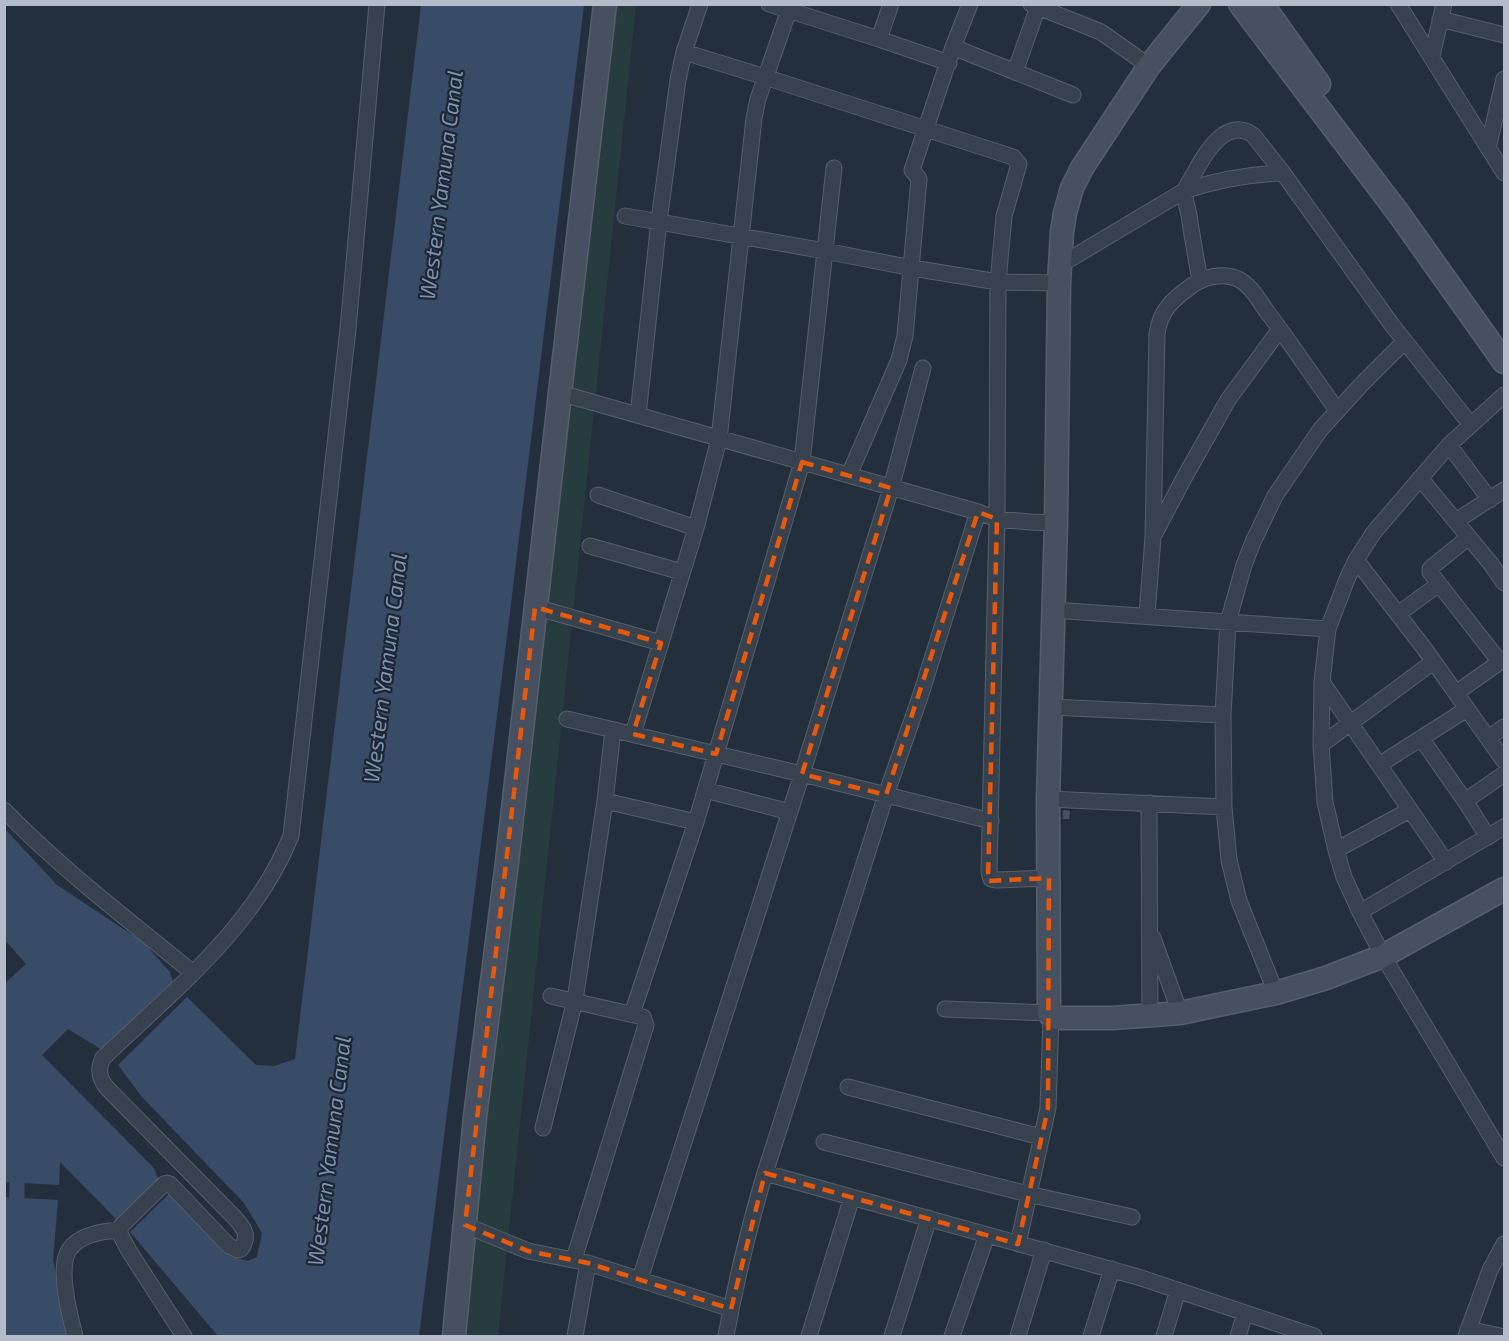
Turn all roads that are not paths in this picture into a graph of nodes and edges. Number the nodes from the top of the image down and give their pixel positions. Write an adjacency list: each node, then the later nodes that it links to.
1 (377, 4): 121 (street)
2 (605, 4): 45 (street)
3 (700, 4): 17 (street)
4 (769, 4): 12 (street)
5 (891, 4): 15 (street)
6 (970, 4): 16 (street)
7 (1199, 4): 20 (street)
8 (1240, 4): 43 (street)
9 (1262, 4): 42 (street)
10 (1398, 4): 18 (street)
11 (1036, 5): 20 (street); 21 (street)
12 (790, 8): 15 (street); 22 (street)
13 (1442, 12): 14 (street); 18 (street)
14 (1504, 35)
15 (879, 39): 19 (street)
16 (954, 47): 19 (street); 21 (street)
17 (684, 52): 22 (street); 33 (street)
18 (1431, 56): 27 (street)
19 (949, 63): 26 (street)
20 (1149, 66): 37 (street)
21 (1016, 72): 24 (street)
22 (765, 76): 26 (street); 34 (street)
23 (1504, 79): 25 (street)
24 (1073, 95)
25 (1500, 123): 27 (street)
26 (926, 130): 36 (street); 39 (street)
27 (1488, 148): 30 (street)
28 (834, 168): 35 (street)
29 (1283, 173): 31 (street); 31 (street); 41 (street)
30 (1504, 173)
31 (1185, 191): 37 (street); 38 (street)
32 (625, 216): 33 (street)
33 (659, 221): 34 (street); 48 (street)
34 (741, 236): 35 (street); 50 (street)
35 (825, 251): 36 (street); 52 (street)
36 (912, 268): 39 (street); 53 (street)
37 (1060, 274): 39 (street); 62 (street)
38 (1200, 280): 40 (street); 64 (street)
39 (998, 282): 60 (street)
40 (1280, 329): 47 (street); 64 (street)
41 (1405, 341): 47 (street); 49 (street)
42 (1504, 342)
43 (1504, 362)
44 (923, 368): 55 (street)
45 (560, 393): 48 (street); 73 (street)
46 (1504, 395): 49 (street)
47 (1337, 411): 77 (street)
48 (638, 415): 50 (street)
49 (1471, 425): 51 (street)
50 (719, 439): 52 (street); 63 (street)
51 (1449, 445): 54 (street); 58 (street)
52 (802, 462): 53 (street); 95 (street)
53 (849, 475): 55 (street)
54 (1420, 478): 61 (street); 68 (street)
55 (891, 488): 59 (street); 98 (street)
56 (1504, 490): 58 (street)
57 (598, 495): 63 (street)
58 (1490, 500): 61 (street)
59 (978, 512): 60 (street); 101 (street)
60 (997, 519): 62 (street); 110 (street)
61 (1456, 521): 65 (street)
62 (1056, 523): 74 (street)
63 (696, 528): 70 (street)
64 (1153, 537): 76 (street)
65 (1469, 537): 69 (street); 72 (street)
66 (590, 546): 70 (street)
67 (1504, 555): 69 (street)
68 (1356, 560): 75 (street); 78 (street)
69 (1491, 564): 71 (street)
70 (682, 572): 79 (street)
71 (1504, 583)
72 (1439, 584): 75 (street); 80 (street)
73 (536, 607): 79 (street); 140 (street)
74 (1053, 610): 76 (street); 84 (street)
75 (1398, 614): 81 (street)
76 (1147, 615): 77 (street)
77 (1228, 622): 78 (street); 86 (street)
78 (1328, 629): 82 (street)
79 (661, 643): 91 (street)
80 (1502, 661): 83 (street)
81 (1433, 662): 83 (street); 88 (street)
82 (1322, 682): 88 (street); 94 (street)
83 (1456, 693): 85 (street)
84 (1050, 707): 86 (street); 102 (street)
85 (1467, 709): 92 (street); 93 (street)
86 (1223, 715): 106 (street)
87 (567, 719): 90 (street)
88 (1350, 724): 94 (street); 97 (street)
89 (1504, 727): 93 (street)
90 (613, 730): 91 (street); 103 (street)
91 (633, 735): 95 (street)
92 (1420, 738): 97 (street); 104 (street)
93 (1488, 738): 96 (street)
94 (1321, 745): 114 (street)
95 (716, 754): 98 (street); 100 (street)
96 (1504, 761)
97 (1379, 765): 108 (street)
98 (802, 774): 101 (street); 109 (street)
99 (1504, 774): 104 (street)
100 (705, 790): 109 (street); 111 (street)
101 (886, 795): 110 (street); 135 (street)
102 (1048, 799): 105 (street); 116 (street)
103 (605, 801): 111 (street); 124 (street)
104 (1465, 801): 113 (street)
105 (1149, 803): 106 (street); 119 (street)
106 (1224, 807): 122 (street)
107 (4, 810): 121 (street)
108 (1410, 810): 114 (street); 115 (street)
109 (790, 812): 148 (street)
110 (991, 821): 116 (street)
111 (696, 822): 127 (street)
112 (1504, 827): 113 (street)
113 (1488, 837): 115 (street)
114 (1336, 850): 118 (street)
115 (1446, 862): 118 (street)
116 (1049, 878): 128 (street)
117 (1504, 889): 120 (street)
118 (1360, 912): 120 (street)
119 (1149, 927): 126 (street); 129 (street)
120 (1383, 956): 122 (street); 134 (street)
121 (193, 973): 141 (street)
122 (1276, 993): 126 (street)
123 (551, 996): 124 (street)
124 (574, 1000): 127 (street); 131 (street)
125 (945, 1010): 128 (street)
126 (1180, 1013): 129 (street)
127 (632, 1014): 146 (street)
128 (1050, 1015): 129 (street); 132 (street)
129 (1150, 1016)
130 (848, 1088): 132 (street)
131 (543, 1128)
132 (1041, 1137): 136 (street)
133 (824, 1142): 136 (street)
134 (1504, 1158)
135 (765, 1173): 137 (street); 150 (street)
136 (1028, 1194): 138 (street); 143 (street)
137 (852, 1197): 139 (street); 159 (street)
138 (1132, 1217)
139 (929, 1218): 142 (street); 160 (street)
140 (465, 1225): 146 (street); 156 (street)
141 (120, 1229): 154 (street); 155 (street)
142 (987, 1235): 143 (street); 161 (street)
143 (1017, 1244): 145 (street)
144 (1504, 1244): 152 (street)
145 (1044, 1250): 147 (street); 162 (street)
146 (581, 1261): 148 (street); 157 (street)
147 (1112, 1269): 149 (street); 163 (street)
148 (640, 1279): 150 (street)
149 (1178, 1290): 151 (street); 164 (street)
150 (731, 1309): 158 (street)
151 (1245, 1313): 153 (street); 165 (street)
152 (1467, 1333): 166 (street)
153 (1307, 1335)
154 (75, 1336)
155 (184, 1336)
156 (454, 1336)
157 (575, 1336)
158 (726, 1336)
159 (809, 1336)
160 (892, 1336)
161 (952, 1336)
162 (1018, 1336)
163 (1091, 1336)
164 (1164, 1336)
165 (1238, 1336)
166 (1500, 1336)

